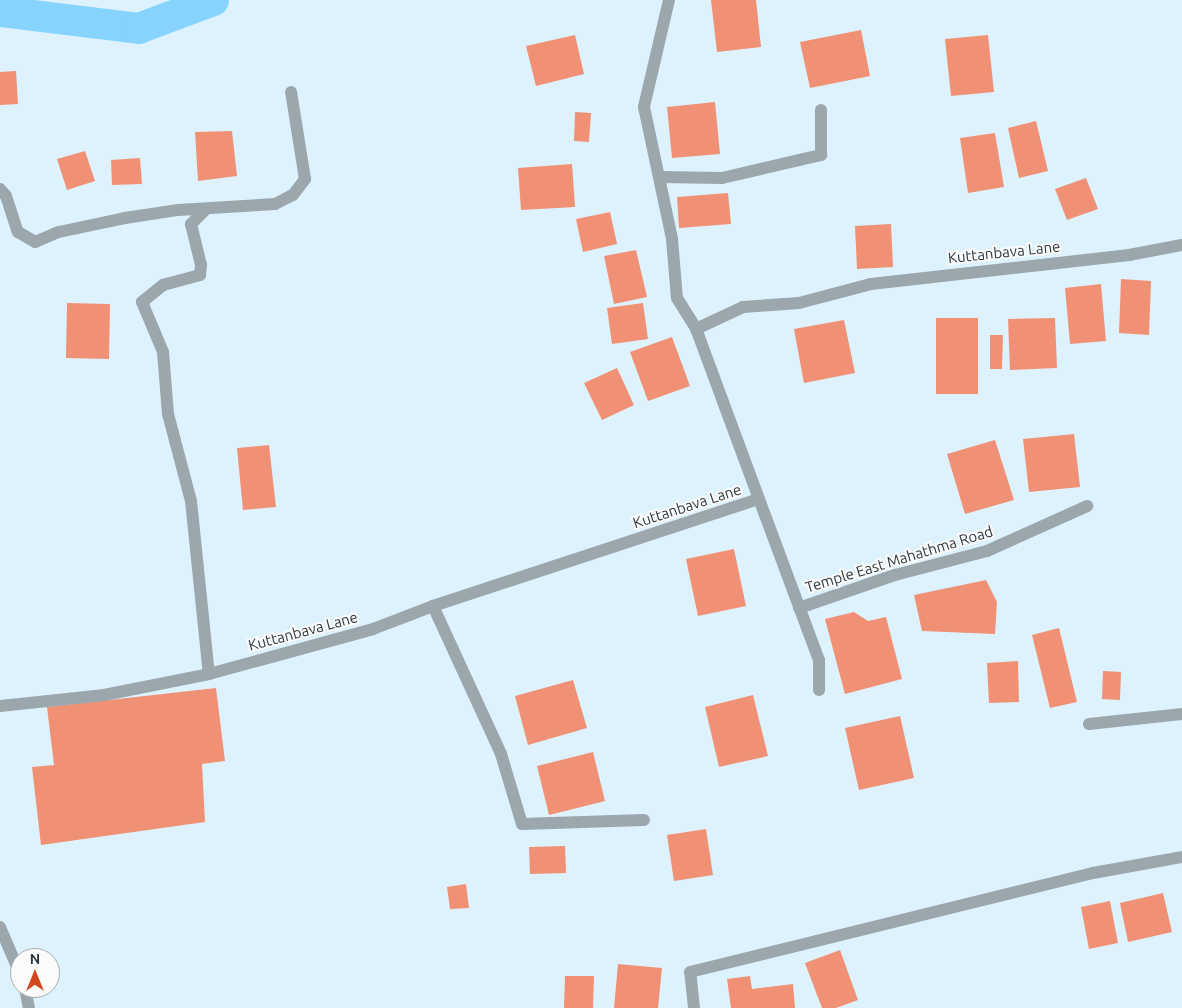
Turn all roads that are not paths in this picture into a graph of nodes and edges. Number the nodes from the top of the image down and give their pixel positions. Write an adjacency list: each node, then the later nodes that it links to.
1 (670, 0): 4 (street)
2 (291, 92): 6 (street)
3 (821, 110): 4 (street)
4 (661, 176): 8 (street)
5 (0, 190): 6 (street)
6 (205, 210): 13 (street)
7 (1182, 245): 8 (street, Kuttanbava Lane)
8 (696, 330): 9 (street, Kuttanbava Lane)
9 (759, 499): 11 (street, Kuttanbava Lane); 12 (street, Temple East Mahathma Road)
10 (1087, 506): 12 (street, Temple East Mahathma Road)
11 (433, 606): 13 (street, Kuttanbava Lane); 18 (street)
12 (798, 608): 14 (street)
13 (209, 674): 15 (street, Kuttanbava Lane)
14 (819, 690)
15 (0, 706)
16 (1182, 714): 17 (street)
17 (1089, 724)
18 (644, 820)
19 (1182, 856): 22 (street)
20 (0, 927): 21 (street)
21 (10, 950)
22 (694, 1008)

